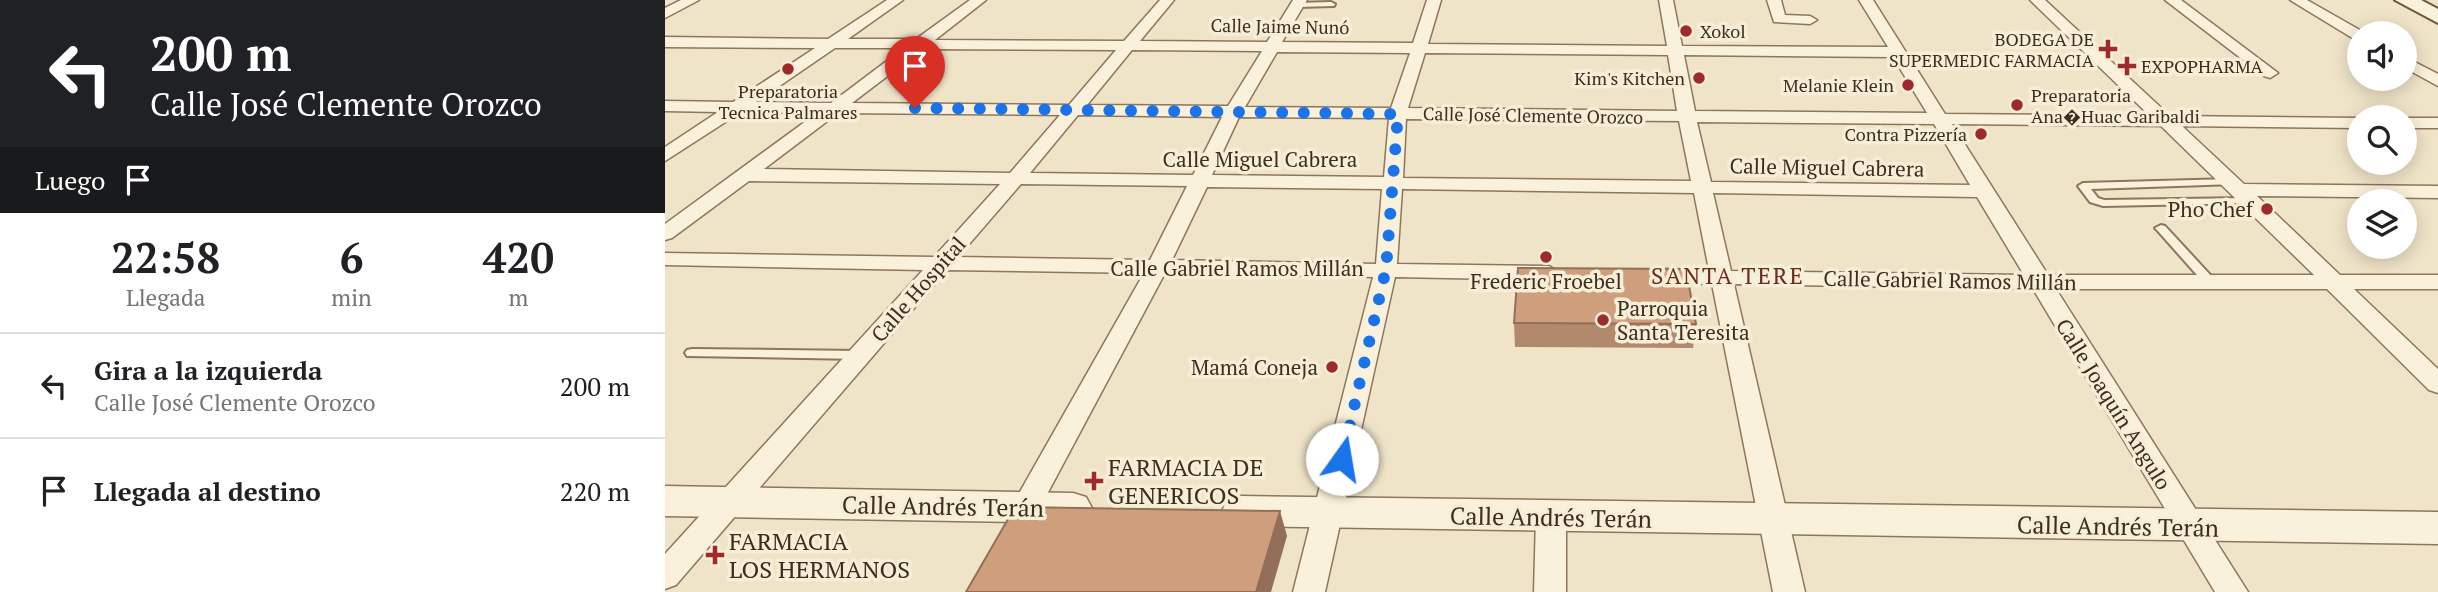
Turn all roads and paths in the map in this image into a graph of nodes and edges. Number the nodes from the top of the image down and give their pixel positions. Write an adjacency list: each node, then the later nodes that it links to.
1 (692, 0): 15 (street)
2 (896, 0): 20 (street)
3 (979, 0): 21 (street)
4 (1167, 0): 22 (street, Calle Hospital)
5 (1434, 0): 24 (street)
6 (1667, 0): 25 (street)
7 (1774, 0): 17 (street)
8 (1866, 0): 26 (street, Calle Joaquín Angulo)
9 (2037, 0): 38 (street)
10 (2172, 0): 28 (street)
11 (2297, 0): 18 (street)
12 (2405, 0): 16 (main road)
13 (1298, 2): 14 (lane); 23 (street)
14 (1331, 4)
15 (665, 14)
16 (2438, 17)
17 (1810, 20)
18 (2347, 29)
19 (665, 42): 20 (street, Calle Jaime Nunó)
20 (836, 42): 21 (street, Calle Jaime Nunó); 31 (street)
21 (923, 43): 22 (street, Calle Jaime Nunó); 32 (street)
22 (1129, 44): 23 (street, Calle Jaime Nunó); 33 (street, Calle Hospital)
23 (1273, 45): 24 (street, Calle Jaime Nunó); 34 (street)
24 (1420, 47): 25 (street, Calle Jaime Nunó); 35 (street)
25 (1675, 48): 26 (street, Calle Jaime Nunó); 36 (street)
26 (1895, 51): 37 (street, Calle Joaquín Angulo)
27 (2417, 69): 29 (street)
28 (2270, 73)
29 (2438, 81)
30 (665, 106): 31 (street, Calle José Clemente Orozco)
31 (740, 106): 32 (street, Calle José Clemente Orozco); 42 (street)
32 (837, 107): 33 (street, Calle José Clemente Orozco); 43 (street)
33 (1072, 110): 34 (street, Calle José Clemente Orozco); 44 (street, Calle Hospital)
34 (1233, 111): 35 (street, Calle José Clemente Orozco); 45 (street)
35 (1398, 114): 36 (street, Calle José Clemente Orozco); 46 (street)
36 (1687, 117): 37 (street, Calle José Clemente Orozco); 47 (street)
37 (1937, 119): 38 (street, Calle José Clemente Orozco); 48 (street, Calle Joaquín Angulo)
38 (2165, 121): 39 (street, Calle José Clemente Orozco); 49 (street)
39 (2347, 122)
40 (2417, 123): 41 (street)
41 (2438, 123)
42 (665, 155)
43 (746, 175): 44 (street, Calle Miguel Cabrera); 52 (street)
44 (1014, 180): 45 (street, Calle Miguel Cabrera); 54 (street, Calle Hospital)
45 (1197, 181): 46 (street, Calle Miguel Cabrera); 55 (street)
46 (1393, 182): 47 (street, Calle Miguel Cabrera); 56 (street)
47 (1703, 188): 48 (street, Calle Miguel Cabrera); 59 (street)
48 (1983, 191): 62 (street, Calle Joaquín Angulo)
49 (2240, 191): 49 (lane); 50 (street); 61 (street)
50 (2438, 192)
51 (2161, 228): 60 (lane)
52 (665, 234)
53 (665, 259): 54 (street, Calle Gabriel Ramos Millán)
54 (940, 264): 55 (street, Calle Gabriel Ramos Millán); 65 (street, Calle Hospital)
55 (1158, 268): 56 (street, Calle Gabriel Ramos Millán); 69 (street)
56 (1386, 269): 57 (street, Calle Gabriel Ramos Millán); 72 (street)
57 (1574, 274)
58 (1641, 275): 59 (street, Calle Gabriel Ramos Millán)
59 (1722, 278): 62 (street, Calle Gabriel Ramos Millán); 74 (street)
60 (2209, 281): 61 (street, Calle Gabriel Ramos Millán); 62 (street, Calle Gabriel Ramos Millán)
61 (2334, 281): 63 (street, Calle Gabriel Ramos Millán); 66 (street)
62 (2038, 282): 75 (street, Calle Joaquín Angulo)
63 (2438, 282)
64 (692, 353): 65 (lane)
65 (860, 355): 68 (street, Calle Hospital)
66 (2438, 384)
67 (665, 501): 68 (street, Calle Andrés Terán)
68 (730, 502): 69 (street, Calle Andrés Terán); 78 (street, Calle Hospital)
69 (1027, 508): 70 (street, Calle Andrés Terán); 77 (street)
70 (1109, 509)
71 (1205, 511): 72 (street, Calle Andrés Terán)
72 (1329, 513): 73 (street, Calle Andrés Terán); 79 (street)
73 (1551, 517): 74 (street, Calle Andrés Terán); 80 (street)
74 (1774, 521): 75 (street, Calle Andrés Terán); 81 (street)
75 (2191, 527): 76 (street, Calle Andrés Terán); 82 (street, Calle Joaquín Angulo)
76 (2438, 528)
77 (1005, 544)
78 (665, 576)
79 (1309, 592)
80 (1550, 592)
81 (1789, 592)
82 (2232, 592)

